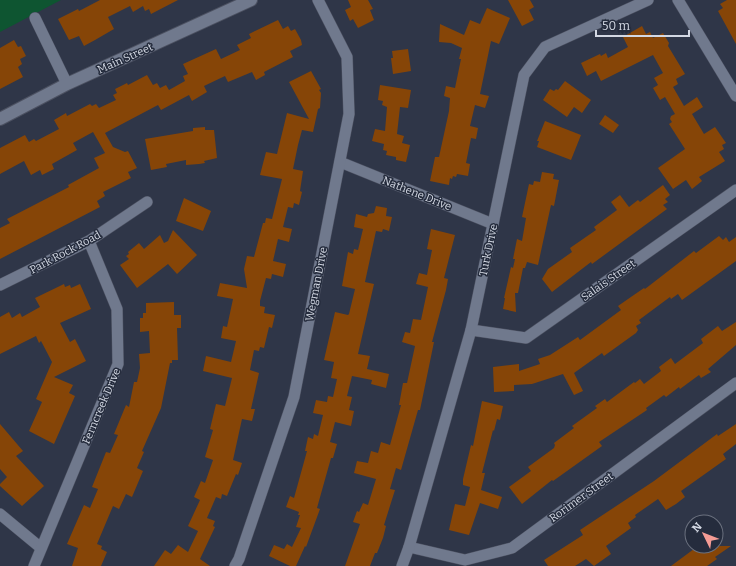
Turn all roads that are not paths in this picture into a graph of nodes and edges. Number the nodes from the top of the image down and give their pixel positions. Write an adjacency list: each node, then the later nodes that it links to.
1 (251, 0): 6 (street, Main Street)
2 (318, 0): 9 (street, Wegman Drive)
3 (648, 0): 12 (street, Turk Drive)
4 (678, 0): 7 (street)
5 (35, 18): 6 (street)
6 (67, 84): 8 (street, Main Street)
7 (736, 96)
8 (0, 119)
9 (340, 162): 12 (street, Nathene Drive); 21 (street, Wegman Drive)
10 (736, 190): 15 (street, Salais Street)
11 (147, 202): 13 (street, Park Rock Road)
12 (493, 224): 15 (street, Turk Drive)
13 (89, 241): 14 (street, Park Rock Road); 19 (street, Ferncreek Drive)
14 (0, 285)
15 (470, 330): 18 (street, Turk Drive)
16 (736, 383): 18 (street, Rorimer Street)
17 (0, 514): 19 (street)
18 (409, 547): 22 (street, Turk Drive)
19 (41, 548): 20 (street, Ferncreek Drive)
20 (34, 566)
21 (235, 566)
22 (402, 566)

